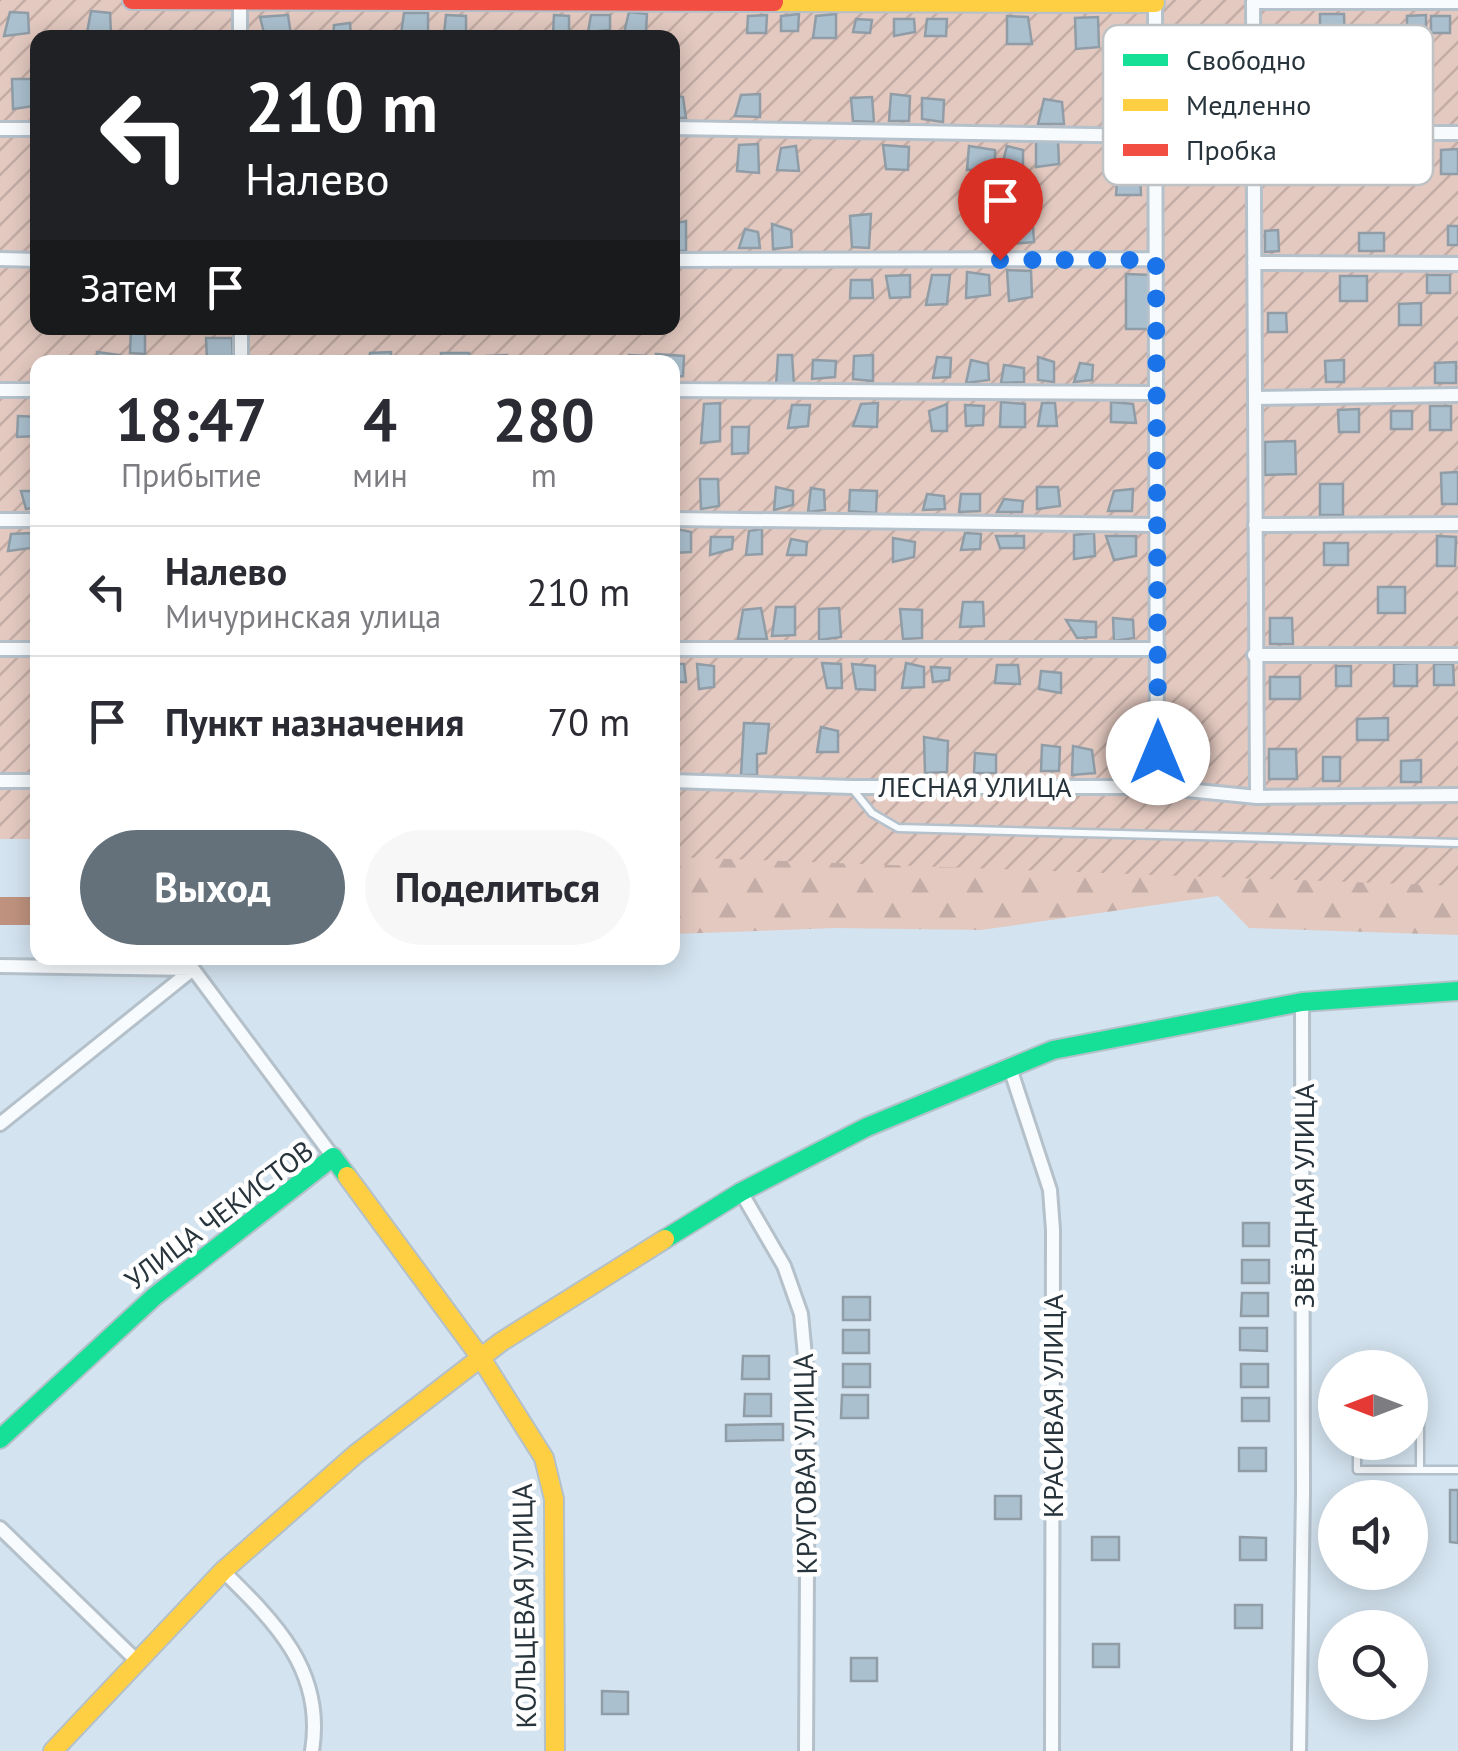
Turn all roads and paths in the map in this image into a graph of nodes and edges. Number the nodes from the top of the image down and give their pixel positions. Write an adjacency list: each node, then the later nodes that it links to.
1 (132, 0): 2 (street)
2 (240, 0): 3 (street); 6 (street)
3 (1155, 2)
4 (1458, 2): 5 (street)
5 (1253, 25)
6 (240, 30)
7 (680, 128): 12 (street)
8 (0, 129): 9 (street)
9 (30, 129)
10 (1433, 132): 11 (street)
11 (1458, 132)
12 (1103, 135)
13 (1156, 185): 18 (street)
14 (1254, 185): 19 (street)
15 (0, 260): 16 (street)
16 (30, 260)
17 (680, 260): 18 (street)
18 (1156, 260): 24 (street)
19 (1254, 264): 20 (street); 26 (street)
20 (1458, 264)
21 (0, 390): 22 (street)
22 (30, 390)
23 (680, 390): 24 (street)
24 (1156, 393): 31 (street)
25 (1458, 395): 26 (street)
26 (1255, 398): 32 (street)
27 (680, 519): 31 (street)
28 (0, 520): 29 (street)
29 (30, 520)
30 (1458, 524): 32 (street)
31 (1157, 525): 36 (street)
32 (1254, 525): 38 (street)
33 (0, 648): 34 (street)
34 (30, 649)
35 (680, 649): 36 (street)
36 (1158, 649): 43 (street)
37 (1458, 654): 38 (street)
38 (1254, 656): 45 (street)
39 (30, 781): 41 (street)
40 (680, 781): 42 (street, ЛЕСНАЯ УЛИЦА)
41 (0, 782)
42 (851, 787): 43 (street, ЛЕСНАЯ УЛИЦА); 46 (lane)
43 (1157, 788): 45 (street, ЛЕСНАЯ УЛИЦА)
44 (1458, 795): 45 (street, ЛЕСНАЯ УЛИЦА)
45 (1257, 797)
46 (1458, 843)
47 (0, 966): 48 (street)
48 (193, 968): 52 (street); 53 (street)
49 (1458, 991): 50 (street)
50 (1302, 1002): 51 (street); 69 (street, ЗВЁЗДНАЯ УЛИЦА)
51 (1010, 1068): 54 (street); 68 (street, КРАСИВАЯ УЛИЦА)
52 (0, 1124)
53 (333, 1158): 55 (street, УЛИЦА ЧЕКИСТОВ); 56 (street, УЛИЦА ЧЕКИСТОВ)
54 (741, 1192): 55 (street); 67 (street, КРУГОВАЯ УЛИЦА)
55 (481, 1358): 62 (street); 66 (street, КОЛЬЦЕВАЯ УЛИЦА)
56 (0, 1438)
57 (1357, 1460): 59 (lane)
58 (1420, 1460): 59 (lane)
59 (1420, 1470): 60 (lane)
60 (1458, 1470)
61 (0, 1528): 63 (street)
62 (222, 1572): 63 (street); 65 (street)
63 (136, 1659): 64 (street)
64 (56, 1750)
65 (312, 1751)
66 (555, 1751)
67 (806, 1751)
68 (1052, 1751)
69 (1299, 1751)

